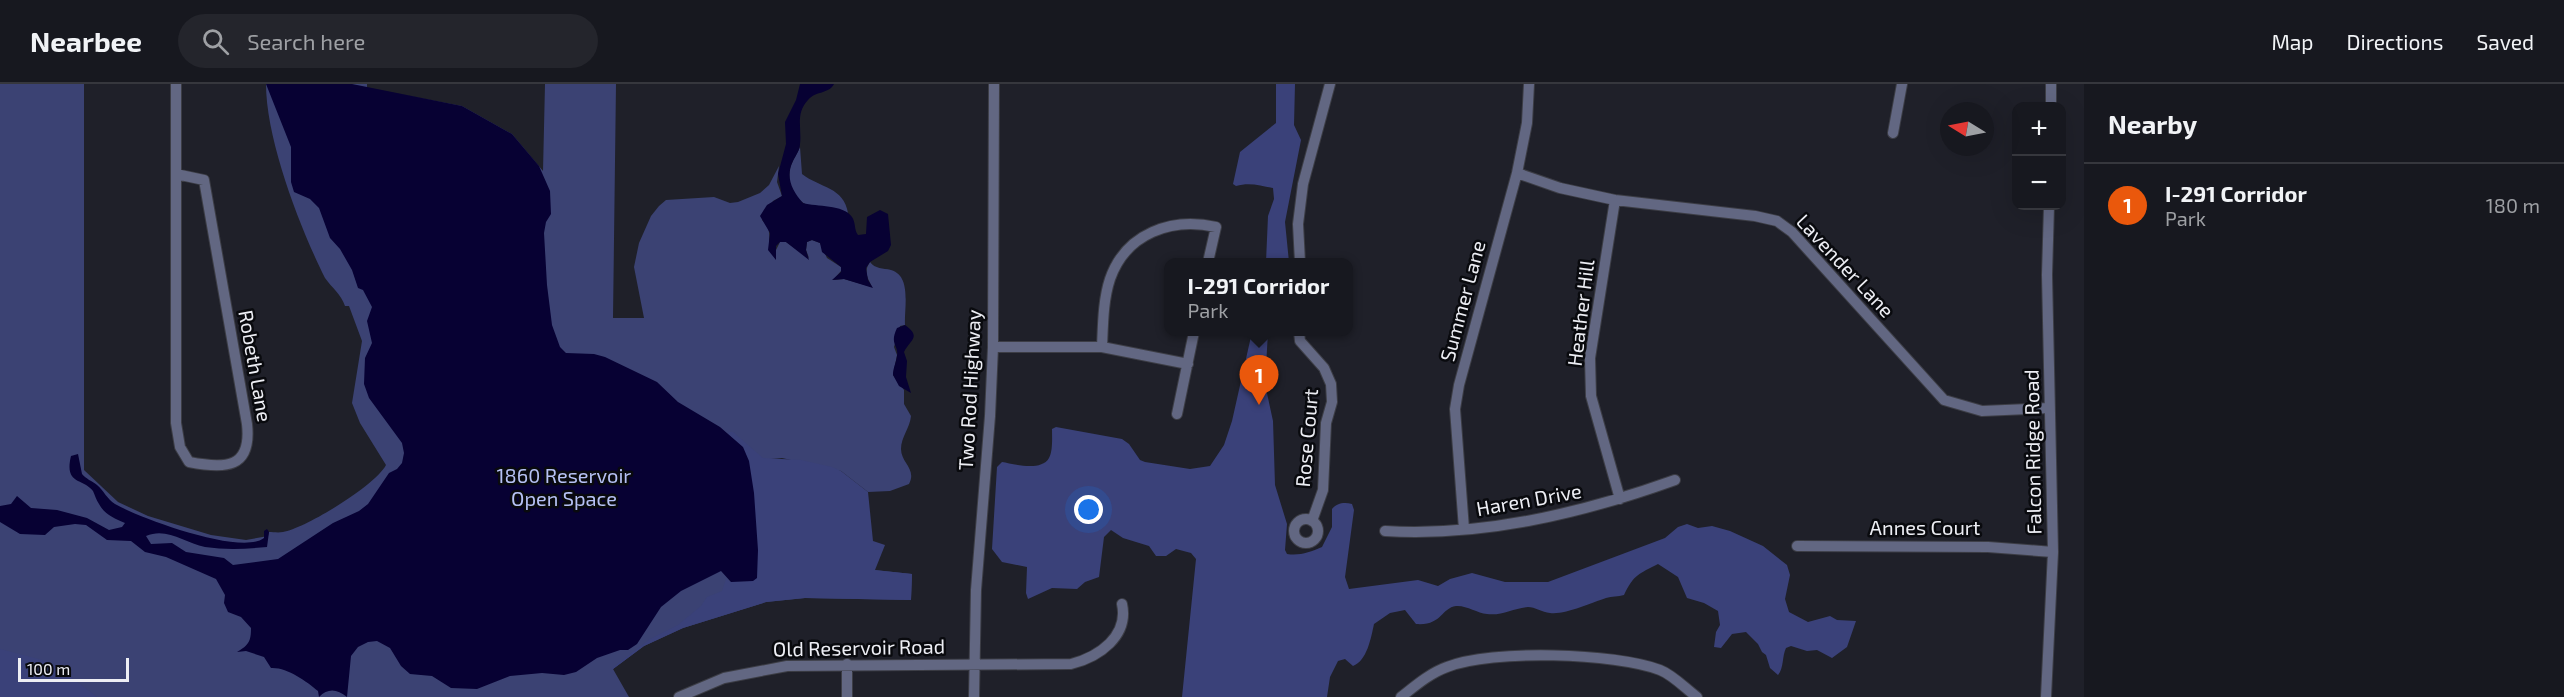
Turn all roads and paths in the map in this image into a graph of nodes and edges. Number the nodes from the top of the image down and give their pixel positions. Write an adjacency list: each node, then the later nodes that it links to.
1 (176, 84): 10 (street, Robeth Lane)
2 (994, 84): 17 (street, Two Rod Highway)
3 (1330, 84): 14 (street)
4 (1529, 84): 9 (street, Summer Lane)
5 (1902, 84): 8 (street)
6 (2051, 84): 7 (street)
7 (2051, 102)
8 (1893, 133)
9 (1517, 173): 11 (street, Lavender Lane); 25 (street, Summer Lane)
10 (176, 174): 10 (street, Robeth Lane)
11 (1615, 200): 20 (street, Lavender Lane); 23 (street, Heather Hill)
12 (2049, 210): 20 (street, Falcon Ridge Road)
13 (1209, 258): 18 (street)
14 (1300, 258)
15 (1193, 336): 19 (street)
16 (1299, 336): 24 (street, Rose Court)
17 (993, 347): 18 (street); 31 (street, Two Rod Highway)
18 (1101, 348): 19 (street)
19 (1188, 364): 21 (street)
20 (2049, 408): 28 (street, Falcon Ridge Road)
21 (1177, 414)
22 (1675, 480): 23 (street, Haren Drive)
23 (1620, 500): 25 (street, Haren Drive)
24 (1312, 521)
25 (1464, 529): 26 (street, Haren Drive)
26 (1385, 531)
27 (1797, 546): 28 (street, Annes Court)
28 (2053, 552): 38 (street, Falcon Ridge Road)
29 (1122, 604): 31 (street, Old Reservoir Road)
30 (847, 664): 31 (street, Old Reservoir Road); 32 (street, Old Reservoir Road); 34 (street)
31 (974, 664): 35 (street, Two Rod Highway)
32 (701, 692): 33 (street, Old Reservoir Road)
33 (679, 697)
34 (847, 697)
35 (974, 697)
36 (1401, 697): 37 (street)
37 (1697, 697)
38 (2046, 697)

